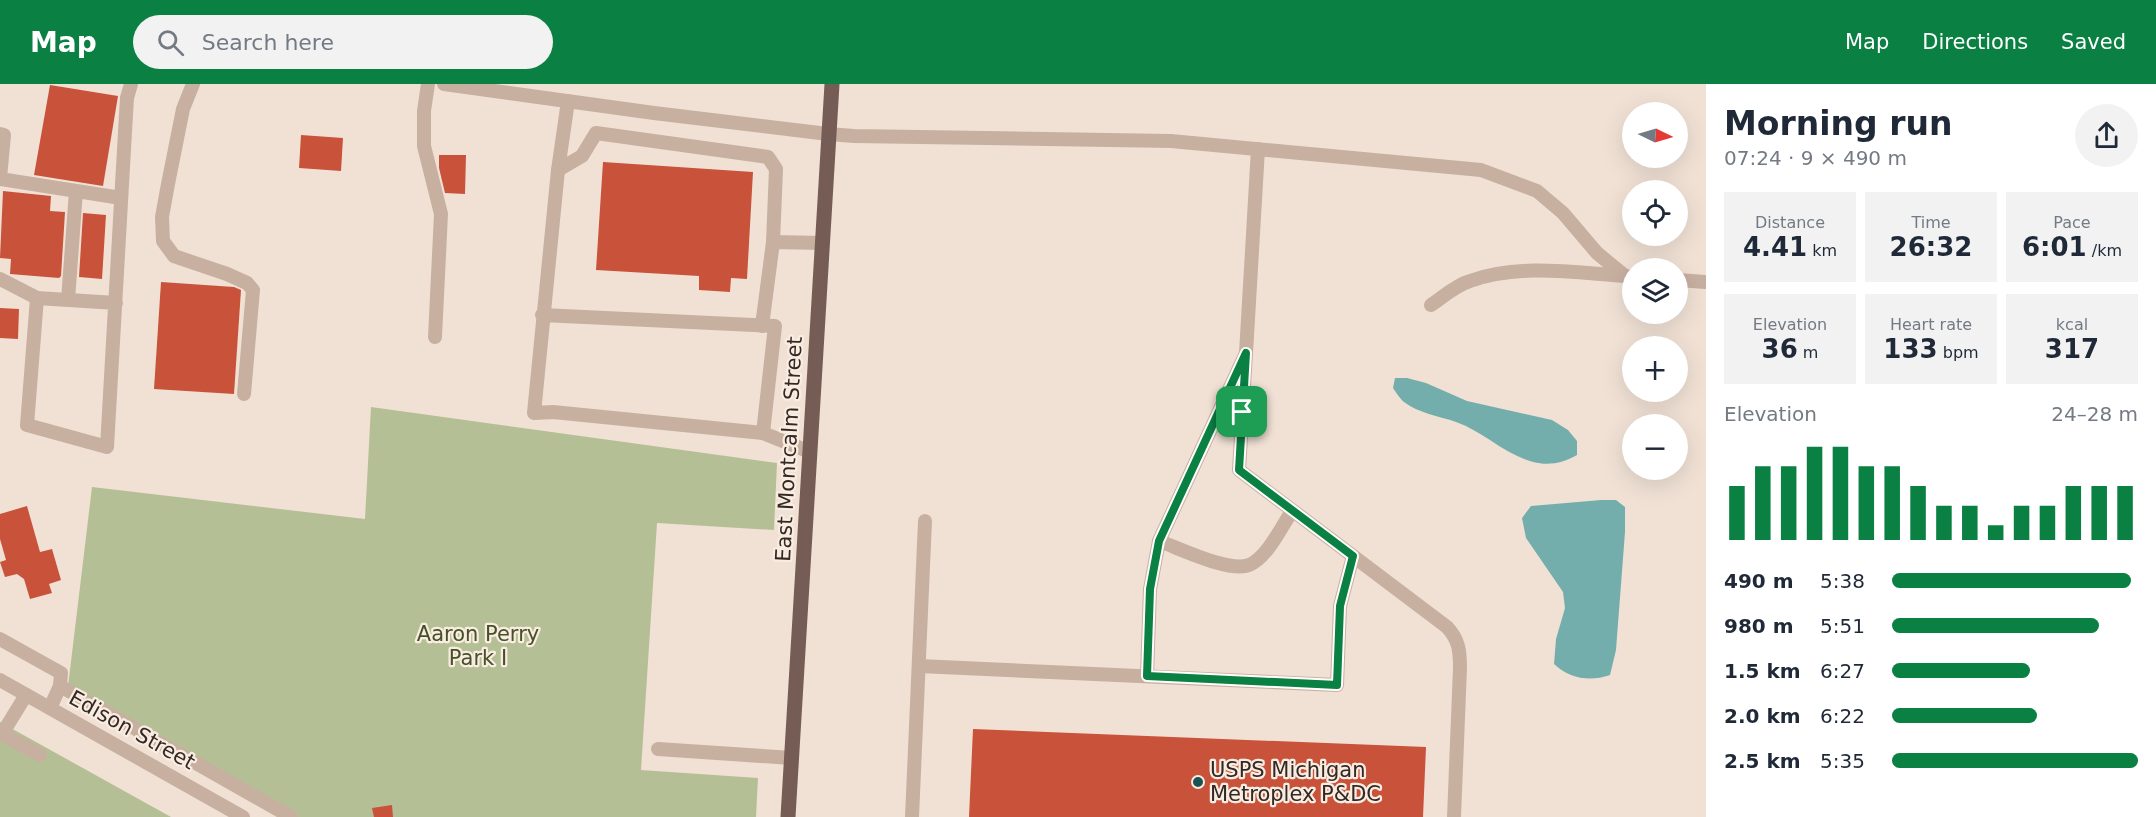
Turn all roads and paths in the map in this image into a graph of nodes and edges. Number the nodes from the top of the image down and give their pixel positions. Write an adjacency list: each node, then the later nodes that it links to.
1 (131, 84): 13 (street)
2 (193, 84): 29 (street)
3 (428, 84): 27 (street)
4 (444, 84): 6 (street)
5 (832, 84): 7 (main road, East Montcalm Street)
6 (568, 101): 7 (street); 10 (street)
7 (828, 134): 9 (street); 15 (main road, East Montcalm Street)
8 (0, 135): 11 (street)
9 (1258, 149): 16 (street); 28 (street)
10 (558, 170): 14 (street); 25 (street)
11 (0, 179): 12 (street)
12 (76, 191): 13 (street); 22 (street)
13 (122, 198): 23 (street)
14 (773, 242): 15 (street); 26 (street)
15 (822, 243): 31 (main road, East Montcalm Street)
16 (1622, 272)
17 (1622, 277): 24 (street)
18 (0, 279): 21 (street)
19 (1688, 281): 20 (street)
20 (1706, 282)
21 (37, 298): 22 (street); 23 (street)
22 (68, 300): 23 (street)
23 (116, 303)
24 (1431, 305)
25 (542, 315): 26 (street); 30 (street)
26 (762, 326): 30 (street)
27 (435, 337)
28 (1246, 353): 32 (street); 34 (street)
29 (244, 394)
30 (763, 433): 31 (street)
31 (810, 452): 48 (main road, East Montcalm Street)
32 (1292, 511): 34 (street); 35 (street)
33 (925, 521): 37 (street)
34 (1159, 541): 38 (street)
35 (1353, 556): 38 (street); 53 (street)
36 (0, 639): 40 (street)
37 (919, 666): 38 (street); 52 (street)
38 (1147, 676)
39 (0, 680): 41 (street, Edison Street)
40 (60, 686): 42 (street); 43 (street)
41 (26, 694): 43 (street, Edison Street); 45 (street)
42 (86, 701): 44 (street); 50 (street)
43 (50, 708): 44 (street, Edison Street)
44 (75, 722): 49 (street, Edison Street)
45 (1, 734): 47 (street)
46 (658, 749): 48 (street)
47 (40, 755)
48 (792, 758): 51 (main road, East Montcalm Street)
49 (243, 817)
50 (291, 817)
51 (788, 817)
52 (912, 817)
53 (1454, 817)

